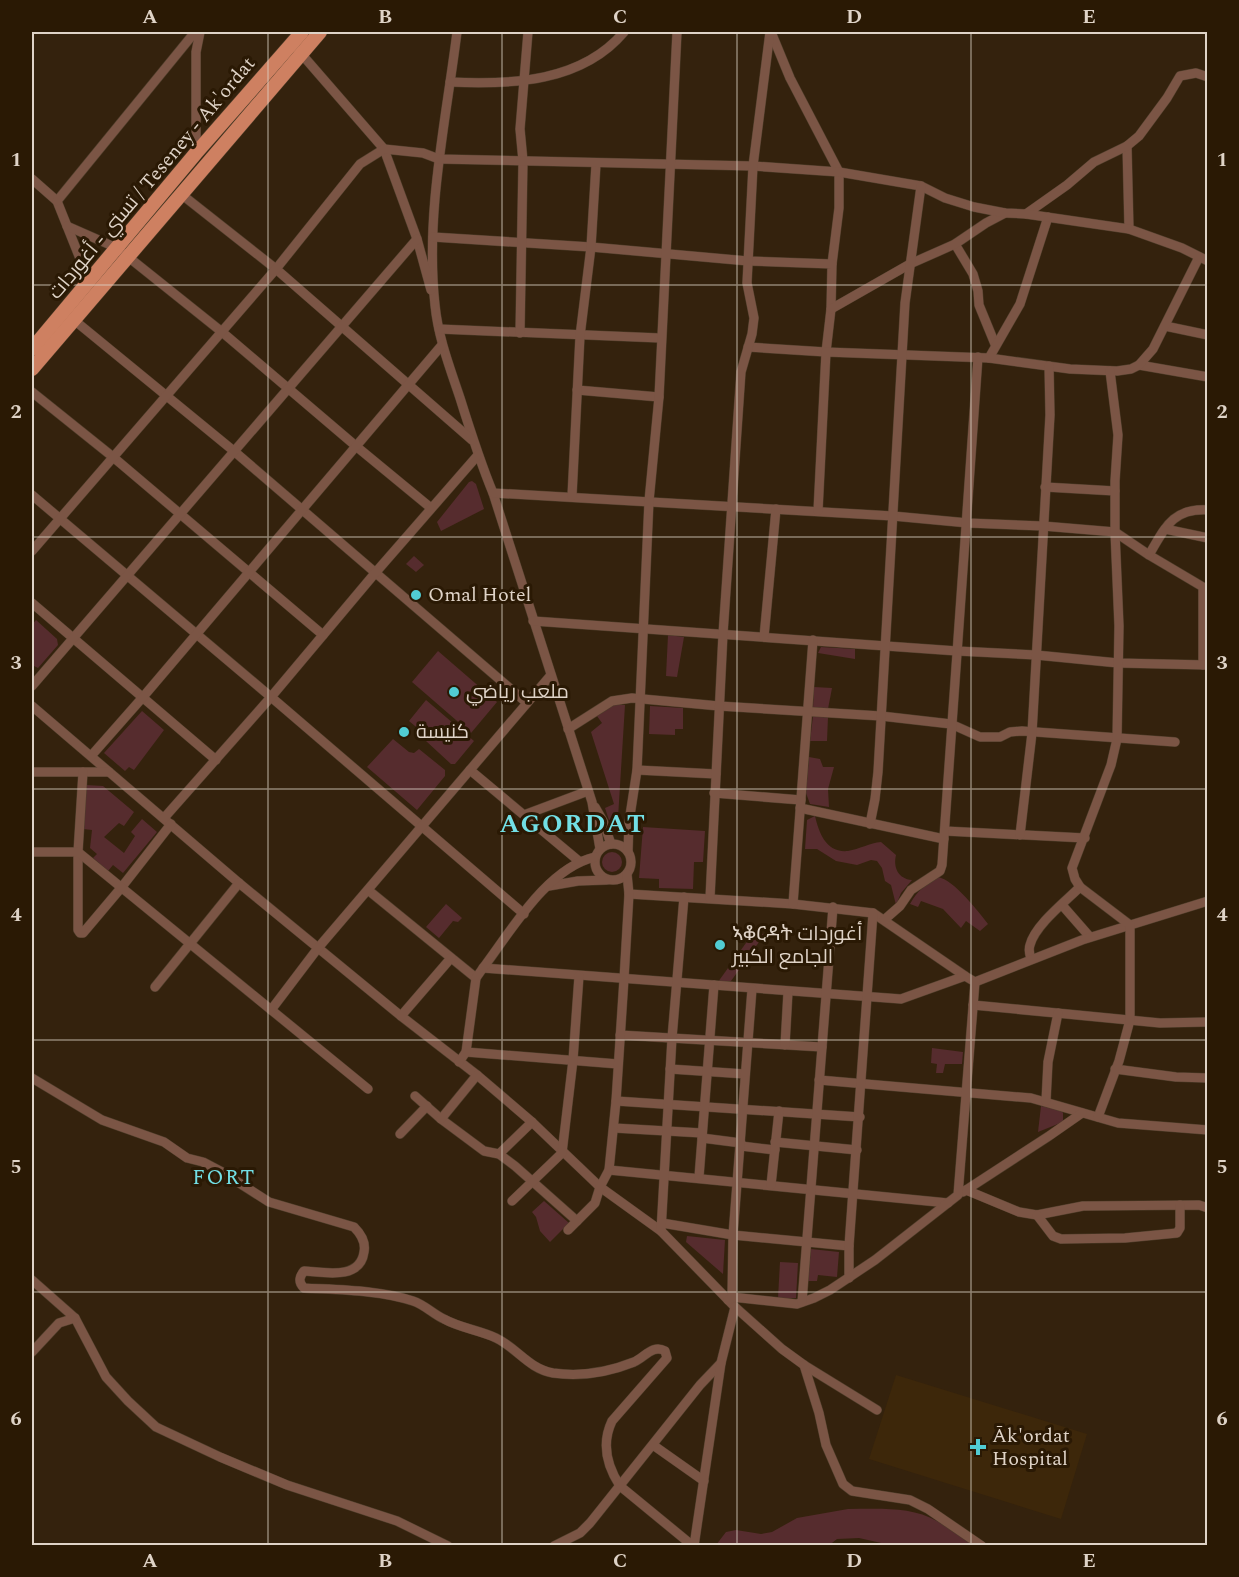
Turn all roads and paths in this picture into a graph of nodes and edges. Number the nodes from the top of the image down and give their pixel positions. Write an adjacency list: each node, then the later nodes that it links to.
1 (195, 32): 26 (street)
2 (200, 32): 16 (street)
3 (302, 32): 10 (main road, تسني - أغوردات / Teseney - Ak'ordat)
4 (320, 32): 10 (main road)
5 (457, 32): 12 (street)
6 (528, 32): 13 (street)
7 (624, 32): 13 (street)
8 (677, 32): 20 (street)
9 (773, 33): 21 (street); 22 (street)
10 (297, 49): 15 (street); 16 (main road, تسني - أغوردات / Teseney - Ak'ordat); 25 (main road)
11 (1208, 77): 14 (street)
12 (450, 82): 13 (street); 17 (street)
13 (524, 82): 18 (street)
14 (1127, 146): 28 (street); 31 (street)
15 (384, 148): 17 (street); 33 (street); 44 (street)
16 (196, 153): 37 (main road, تسني - أغوردات / Teseney - Ak'ordat)
17 (439, 159): 18 (street); 32 (street)
18 (524, 161): 19 (street); 34 (street)
19 (596, 164): 20 (street); 36 (street)
20 (670, 166): 21 (street); 38 (street)
21 (753, 166): 22 (street); 41 (street)
22 (839, 172): 24 (street); 42 (street)
23 (32, 178): 26 (street)
24 (921, 186): 27 (street); 43 (street)
25 (181, 194): 39 (main road); 44 (street)
26 (57, 201): 30 (street)
27 (1005, 213): 28 (street); 35 (street)
28 (1026, 214): 29 (street)
29 (1048, 217): 31 (street); 57 (street)
30 (67, 226): 37 (street); 45 (street)
31 (1129, 229): 40 (street)
32 (433, 237): 34 (street); 46 (street)
33 (417, 239): 46 (street); 50 (street)
34 (523, 243): 36 (street); 53 (street)
35 (955, 244): 43 (street); 57 (street)
36 (591, 247): 38 (street); 55 (street)
37 (117, 248): 39 (street); 45 (main road, تسني - أغوردات / Teseney - Ak'ordat)
38 (666, 255): 41 (street); 56 (street)
39 (128, 257): 48 (main road); 52 (street)
40 (1203, 259): 49 (street)
41 (748, 261): 42 (street); 59 (street)
42 (832, 264): 47 (street)
43 (910, 264): 47 (street); 62 (street)
44 (276, 269): 50 (street); 52 (street)
45 (89, 281): 60 (main road, تسني - أغوردات / Teseney - Ak'ordat)
46 (435, 305): 51 (street)
47 (831, 309): 61 (street)
48 (74, 320): 67 (main road); 74 (street)
49 (1165, 326): 54 (street); 65 (street)
50 (342, 327): 70 (street); 71 (street)
51 (439, 329): 53 (street); 58 (street)
52 (222, 332): 71 (street); 74 (street)
53 (520, 333): 55 (street)
54 (1208, 335)
55 (580, 336): 56 (street); 72 (street)
56 (660, 338): 75 (street)
57 (995, 344): 64 (street)
58 (442, 345): 70 (street); 76 (street)
59 (748, 347): 61 (street); 87 (street)
60 (32, 350)
61 (826, 352): 62 (street); 92 (street)
62 (902, 354): 63 (street); 94 (street)
63 (978, 357): 64 (street); 96 (street)
64 (989, 358): 66 (street)
65 (1139, 365): 68 (street); 69 (street)
66 (1049, 366): 68 (street); 81 (street)
67 (32, 369)
68 (1110, 371): 82 (street)
69 (1208, 377)
70 (410, 385): 76 (street); 77 (street)
71 (289, 389): 77 (street); 78 (street)
72 (577, 390): 75 (street); 85 (street)
73 (32, 392): 80 (street)
74 (167, 395): 78 (street); 80 (street)
75 (658, 397): 86 (street)
76 (474, 442): 79 (street)
77 (357, 447): 88 (street); 90 (street)
78 (235, 452): 90 (street); 93 (street)
79 (478, 455): 83 (street); 88 (street)
80 (113, 457): 93 (street); 95 (street)
81 (1045, 487): 82 (street); 97 (street)
82 (1115, 491): 99 (street)
83 (493, 493): 85 (street); 108 (street)
84 (32, 495): 95 (street)
85 (572, 496): 86 (street)
86 (649, 501): 87 (street); 109 (street)
87 (732, 506): 89 (street); 112 (street)
88 (431, 508): 103 (street)
89 (776, 509): 92 (street); 113 (street)
90 (303, 510): 103 (street); 104 (street)
91 (1208, 510): 98 (street)
92 (818, 511): 94 (street)
93 (181, 514): 104 (street); 105 (street)
94 (893, 516): 96 (street); 116 (street)
95 (60, 518): 101 (street); 105 (street)
96 (968, 523): 97 (street); 117 (street)
97 (1043, 526): 99 (street); 118 (street)
98 (1165, 529): 100 (street); 102 (street)
99 (1115, 532): 102 (street); 119 (street)
100 (1208, 538)
101 (32, 551)
102 (1149, 555): 106 (street)
103 (376, 572): 111 (street); 126 (street)
104 (250, 573): 110 (street); 111 (street)
105 (128, 576): 110 (street); 114 (street)
106 (1205, 589): 120 (street)
107 (32, 603): 114 (street)
108 (533, 621): 109 (street); 121 (street)
109 (644, 628): 112 (street); 125 (street)
110 (196, 634): 123 (street); 124 (street)
111 (323, 634): 124 (street)
112 (723, 634): 113 (street); 128 (street)
113 (764, 637): 115 (street)
114 (73, 640): 122 (street); 123 (street)
115 (813, 640): 116 (street); 129 (street)
116 (885, 646): 117 (street); 130 (street)
117 (957, 651): 118 (street); 131 (street)
118 (1036, 655): 119 (street); 133 (street)
119 (1118, 663): 120 (street); 134 (street)
120 (1205, 665)
121 (551, 675): 126 (street); 132 (street)
122 (32, 686)
123 (143, 697): 136 (street); 137 (street)
124 (271, 697): 137 (street); 152 (street)
125 (641, 700): 128 (street); 132 (street); 139 (street)
126 (527, 703): 138 (street)
127 (32, 706): 136 (street)
128 (719, 706): 129 (street); 143 (street)
129 (806, 711): 130 (street); 147 (street)
130 (881, 716): 131 (street); 151 (street)
131 (951, 724): 133 (street); 153 (street)
132 (568, 729): 144 (street)
133 (1032, 733): 134 (street); 154 (street)
134 (1117, 739): 135 (street); 155 (street)
135 (1175, 742)
136 (91, 756): 142 (street)
137 (216, 760): 149 (street)
138 (470, 770): 148 (street); 152 (street)
139 (637, 770): 143 (street); 150 (street)
140 (32, 772): 141 (street)
141 (83, 772): 142 (street); 158 (street)
142 (109, 772): 149 (street)
143 (716, 774): 145 (street)
144 (588, 791): 146 (street); 148 (street)
145 (714, 793): 147 (street); 171 (street)
146 (592, 802): 156 (street); 160 (street)
147 (801, 804): 151 (street); 173 (street)
148 (524, 815): 161 (street)
149 (168, 821): 164 (street); 167 (street)
150 (629, 822): 156 (street); 159 (street)
151 (870, 824): 153 (street)
152 (422, 827): 168 (street); 177 (street)
153 (945, 835): 154 (street); 178 (street)
154 (1020, 835): 155 (street)
155 (1085, 838): 166 (street)
156 (613, 844): 159 (street); 160 (street)
157 (32, 852): 158 (street)
158 (78, 852): 167 (street); 167 (street)
159 (628, 852): 162 (street)
160 (598, 853): 161 (street); 163 (street)
161 (580, 862): 165 (street)
162 (627, 874): 163 (street); 169 (street)
163 (607, 880): 165 (street)
164 (239, 883): 181 (street); 182 (street)
165 (547, 886): 177 (street)
166 (1080, 887): 174 (street); 179 (street)
167 (121, 888): 181 (street)
168 (368, 890): 182 (street); 183 (street)
169 (629, 894): 170 (street); 189 (street)
170 (684, 897): 171 (street); 191 (street)
171 (710, 898): 173 (street)
172 (1208, 901): 179 (street)
173 (793, 904): 175 (street)
174 (1062, 905): 180 (street); 184 (street)
175 (833, 907): 176 (street); 196 (street)
176 (873, 913): 178 (street); 197 (street)
177 (524, 914): 185 (street)
178 (884, 920): 187 (street)
179 (1130, 925): 180 (street); 202 (street)
180 (1090, 937): 184 (street)
181 (191, 944): 193 (street); 199 (street)
182 (318, 948): 199 (street); 201 (street)
183 (451, 958): 188 (street); 201 (street)
184 (1031, 959): 190 (street)
185 (483, 968): 186 (street); 188 (street)
186 (579, 976): 189 (street); 211 (street)
187 (965, 976): 190 (street); 197 (street)
188 (476, 978): 210 (street)
189 (624, 979): 191 (street); 204 (street)
190 (975, 982): 198 (street)
191 (676, 983): 192 (street); 205 (street)
192 (714, 985): 194 (street); 206 (street)
193 (154, 987)
194 (752, 989): 195 (street); 207 (street)
195 (788, 992): 196 (street); 208 (street)
196 (826, 995): 197 (street); 209 (street)
197 (867, 998): 222 (street)
198 (973, 1005): 200 (street); 224 (street)
199 (271, 1010): 223 (street)
200 (1058, 1013): 202 (street); 227 (street)
201 (401, 1016): 212 (street)
202 (1130, 1020): 203 (street); 215 (street)
203 (1208, 1022)
204 (620, 1035): 205 (street); 213 (street)
205 (672, 1038): 206 (street); 214 (street)
206 (709, 1040): 207 (street); 216 (street)
207 (748, 1042): 208 (street); 217 (street)
208 (785, 1045): 209 (street)
209 (822, 1047): 221 (street)
210 (466, 1052): 211 (street); 212 (street)
211 (573, 1060): 213 (street); 248 (street)
212 (459, 1062): 218 (street)
213 (618, 1064): 226 (street)
214 (670, 1069): 216 (street); 228 (street)
215 (1115, 1070): 220 (street); 236 (street)
216 (706, 1072): 217 (street); 230 (street)
217 (745, 1074): 231 (street)
218 (477, 1075): 237 (street); 238 (street)
219 (32, 1078): 282 (street)
220 (1208, 1078)
221 (819, 1080): 222 (street); 234 (street)
222 (862, 1083): 224 (street); 235 (street)
223 (368, 1089)
224 (966, 1092): 227 (street); 258 (street)
225 (415, 1096): 229 (street)
226 (616, 1101): 228 (street); 239 (street)
227 (1046, 1101): 233 (street)
228 (668, 1104): 230 (street); 241 (street)
229 (427, 1106): 237 (street); 242 (street)
230 (704, 1106): 231 (street); 243 (street)
231 (743, 1109): 232 (street); 244 (street)
232 (779, 1111): 234 (street); 245 (street)
233 (1082, 1113): 236 (street); 258 (street)
234 (817, 1114): 235 (street); 246 (street)
235 (860, 1117): 247 (street)
236 (1098, 1117): 240 (street)
237 (441, 1119): 249 (street)
238 (532, 1122): 248 (street); 249 (street)
239 (614, 1128): 241 (street); 250 (street)
240 (1208, 1130)
241 (667, 1131): 243 (street); 251 (street)
242 (400, 1134)
243 (702, 1135): 244 (street); 252 (street)
244 (741, 1145): 245 (street); 253 (street)
245 (775, 1146): 246 (street); 255 (street)
246 (814, 1146): 247 (street); 257 (street)
247 (857, 1150): 259 (street)
248 (562, 1153): 254 (street); 256 (street)
249 (499, 1154): 254 (street)
250 (609, 1170): 251 (street); 256 (street)
251 (663, 1174): 252 (street); 266 (street)
252 (699, 1178): 253 (street)
253 (738, 1181): 255 (street); 268 (street)
254 (532, 1182): 260 (street); 265 (street)
255 (771, 1185): 257 (street)
256 (600, 1187): 265 (street); 266 (street)
257 (811, 1190): 259 (street); 269 (street)
258 (962, 1193): 261 (street); 264 (street)
259 (854, 1194): 261 (street); 270 (street)
260 (512, 1201)
261 (948, 1203): 271 (street)
262 (1180, 1205): 263 (street); 264 (street); 264 (street)
263 (1208, 1208)
264 (1037, 1215)
265 (577, 1221): 267 (street)
266 (661, 1227): 268 (street); 273 (street)
267 (568, 1230)
268 (733, 1235): 269 (street); 273 (street)
269 (807, 1242): 270 (street); 274 (street)
270 (849, 1246): 271 (street)
271 (849, 1278): 274 (street)
272 (32, 1280): 275 (street)
273 (732, 1301): 274 (street); 277 (street); 278 (street)
274 (802, 1302)
275 (75, 1317): 276 (street); 283 (street)
276 (32, 1352)
277 (721, 1363): 280 (street); 281 (street)
278 (804, 1365): 279 (street); 286 (street)
279 (877, 1410)
280 (653, 1444): 281 (street); 282 (street)
281 (704, 1481): 285 (street)
282 (620, 1486): 284 (street); 285 (street)
283 (448, 1545)
284 (554, 1545)
285 (694, 1545)
286 (982, 1545)

